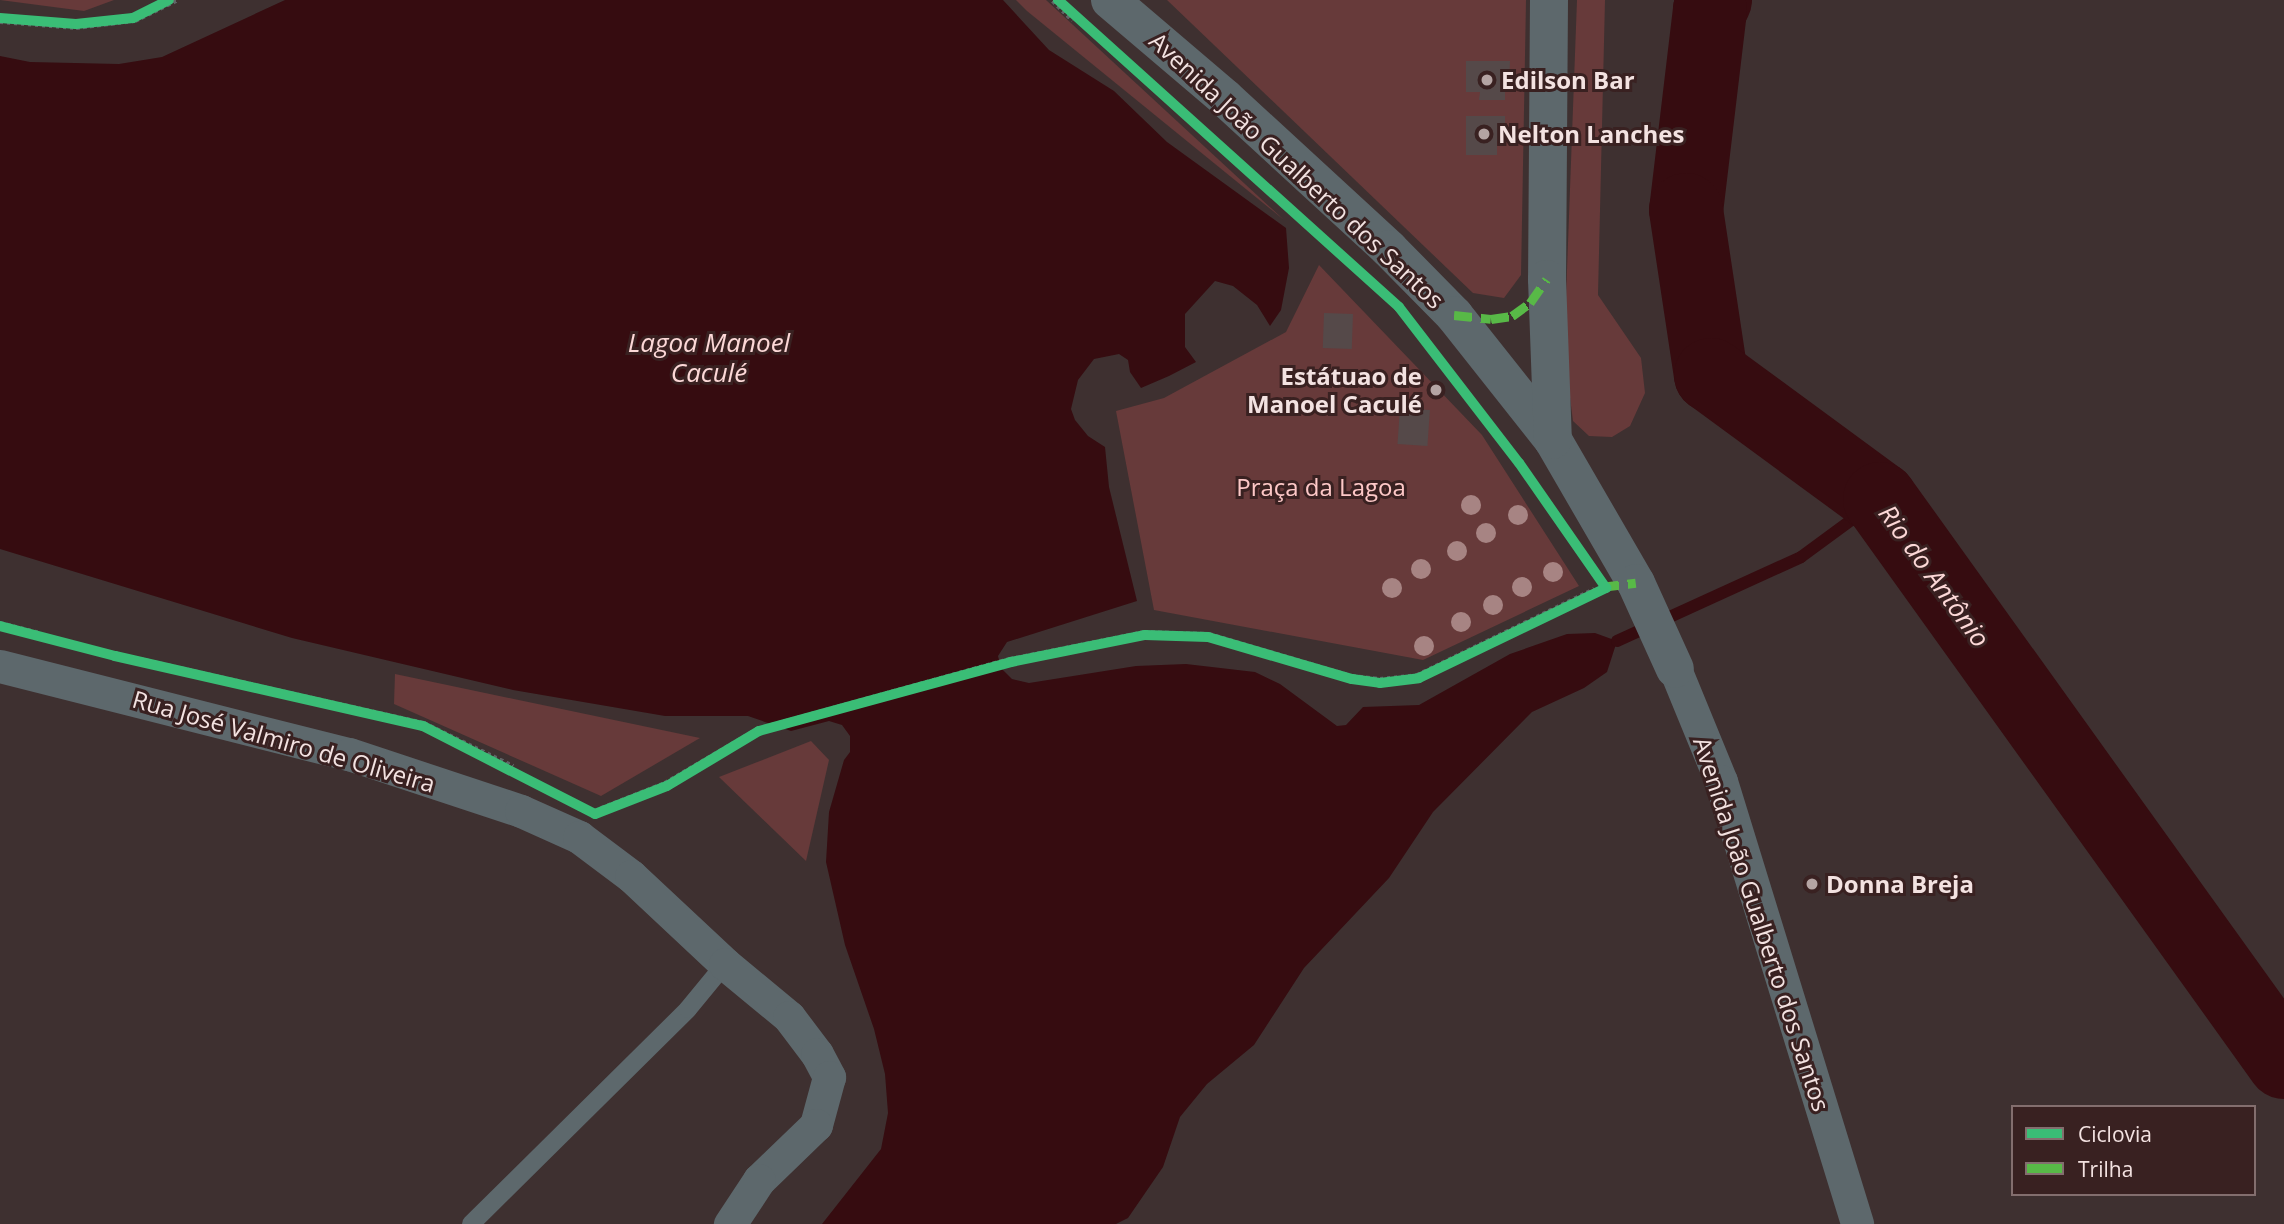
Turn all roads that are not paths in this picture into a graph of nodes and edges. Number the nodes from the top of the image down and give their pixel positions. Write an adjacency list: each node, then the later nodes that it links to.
1 (1549, 0): 3 (street)
2 (1092, 17): 3 (street, Avenida João Gualberto dos Santos)
3 (1553, 440): 5 (street, Avenida João Gualberto dos Santos)
4 (0, 666): 6 (street, Rua José Valmiro de Oliveira)
5 (1675, 669): 9 (street, Avenida João Gualberto dos Santos)
6 (725, 964): 7 (lane); 8 (street, Rua José Valmiro de Oliveira)
7 (471, 1224)
8 (730, 1224)
9 (1857, 1224)

